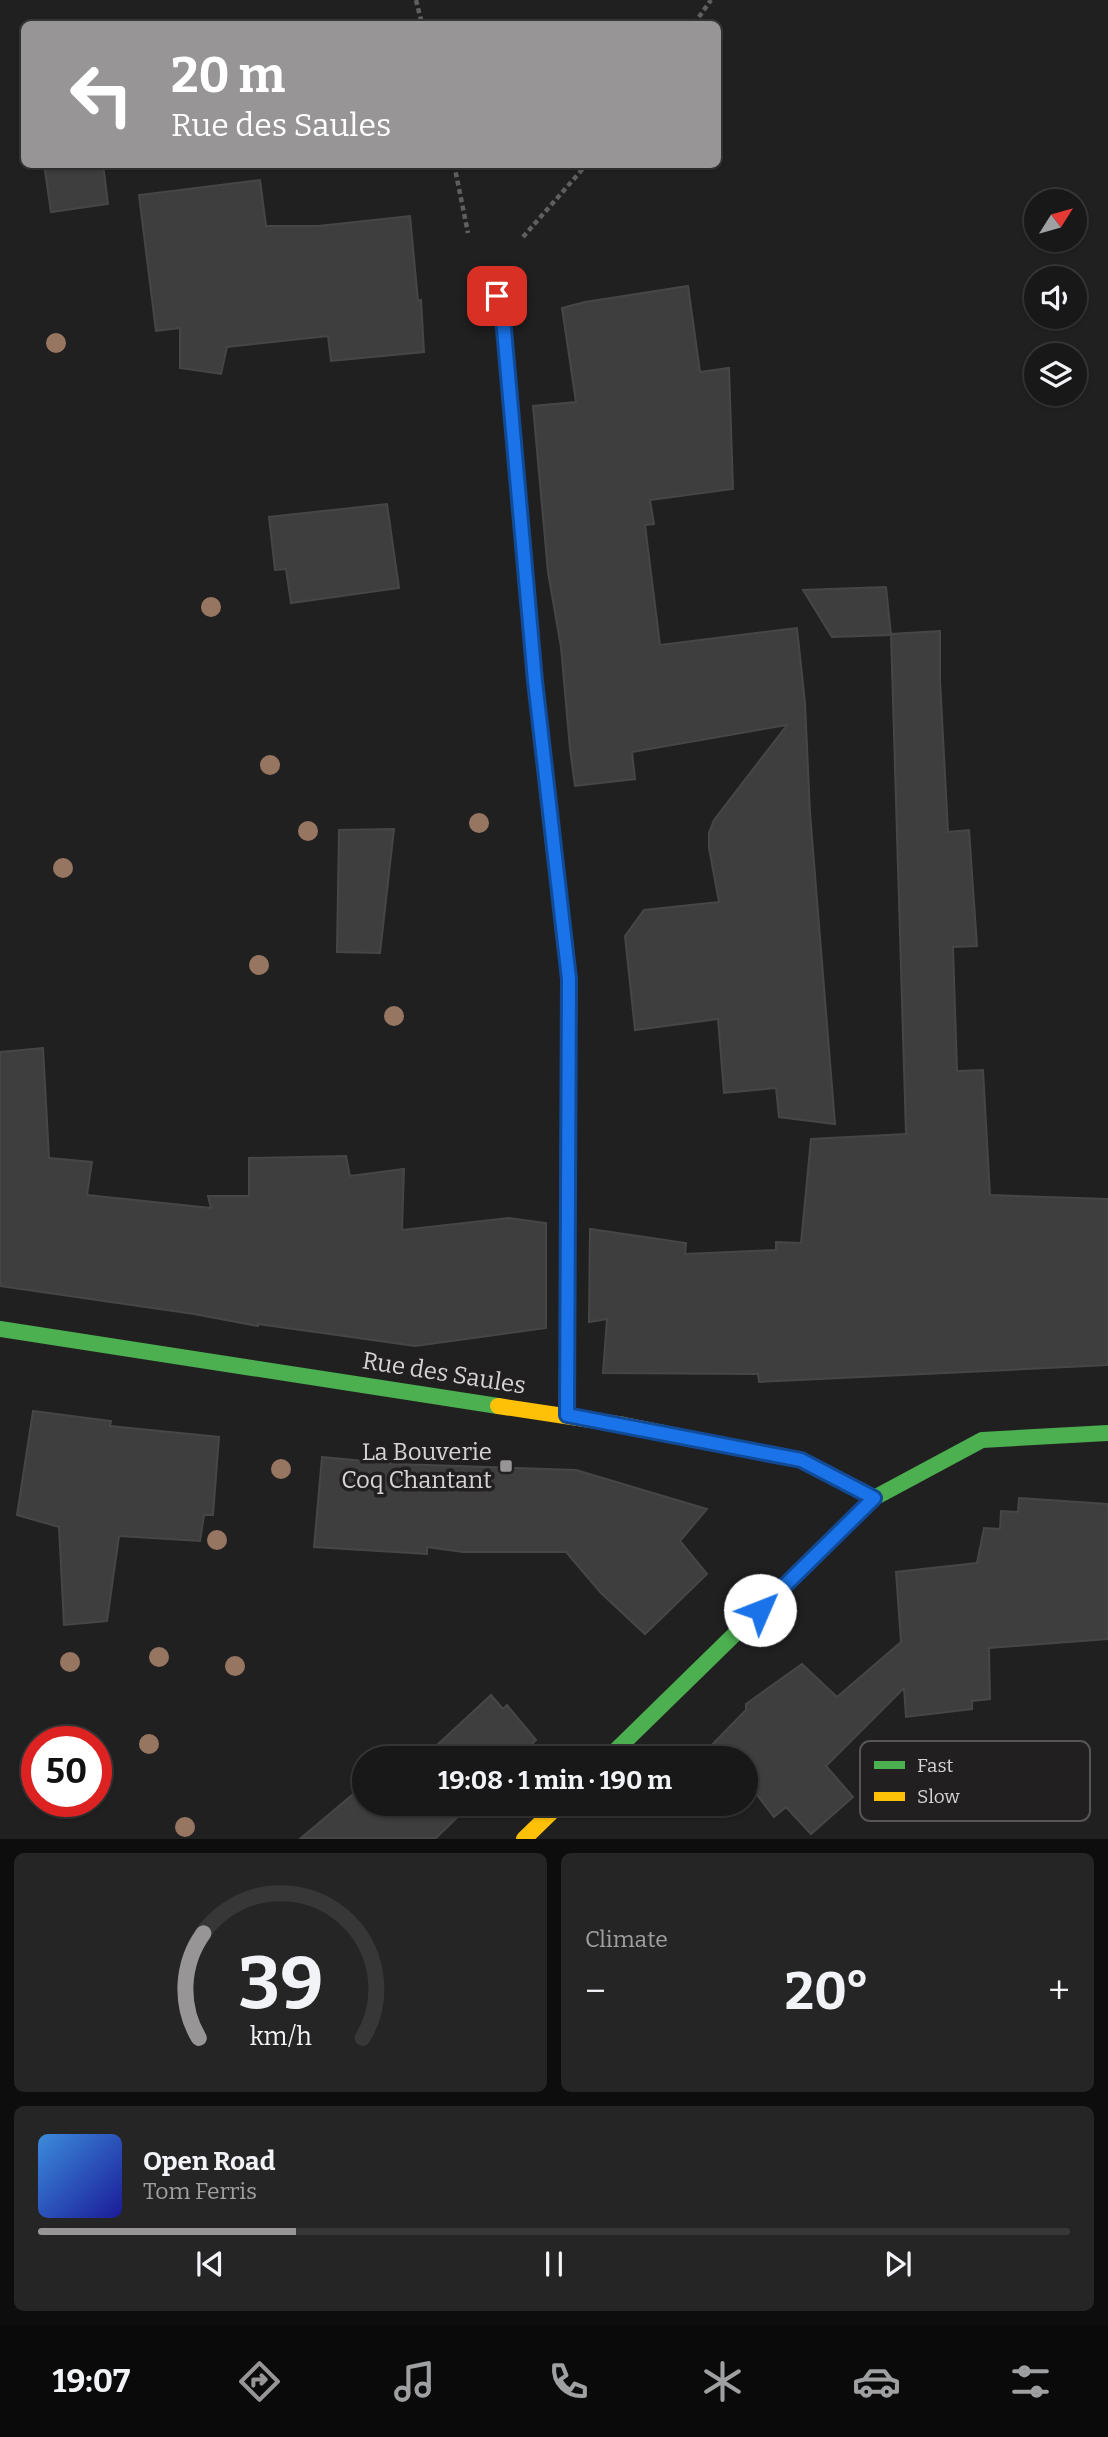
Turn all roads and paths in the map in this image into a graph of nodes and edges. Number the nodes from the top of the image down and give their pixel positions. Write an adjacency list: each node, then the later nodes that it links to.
1 (416, 0): 3 (path)
2 (711, 0): 4 (path)
3 (421, 21)
4 (696, 21)
5 (455, 168): 7 (path)
6 (584, 168): 7 (path)
7 (491, 274): 9 (street)
8 (0, 1329): 9 (street, Rue des Saules)
9 (567, 1415): 11 (street, Rue des Saules)
10 (1108, 1433): 11 (street)
11 (874, 1498): 12 (street)
12 (620, 1746)
13 (548, 1816): 14 (street)
14 (524, 1839)

